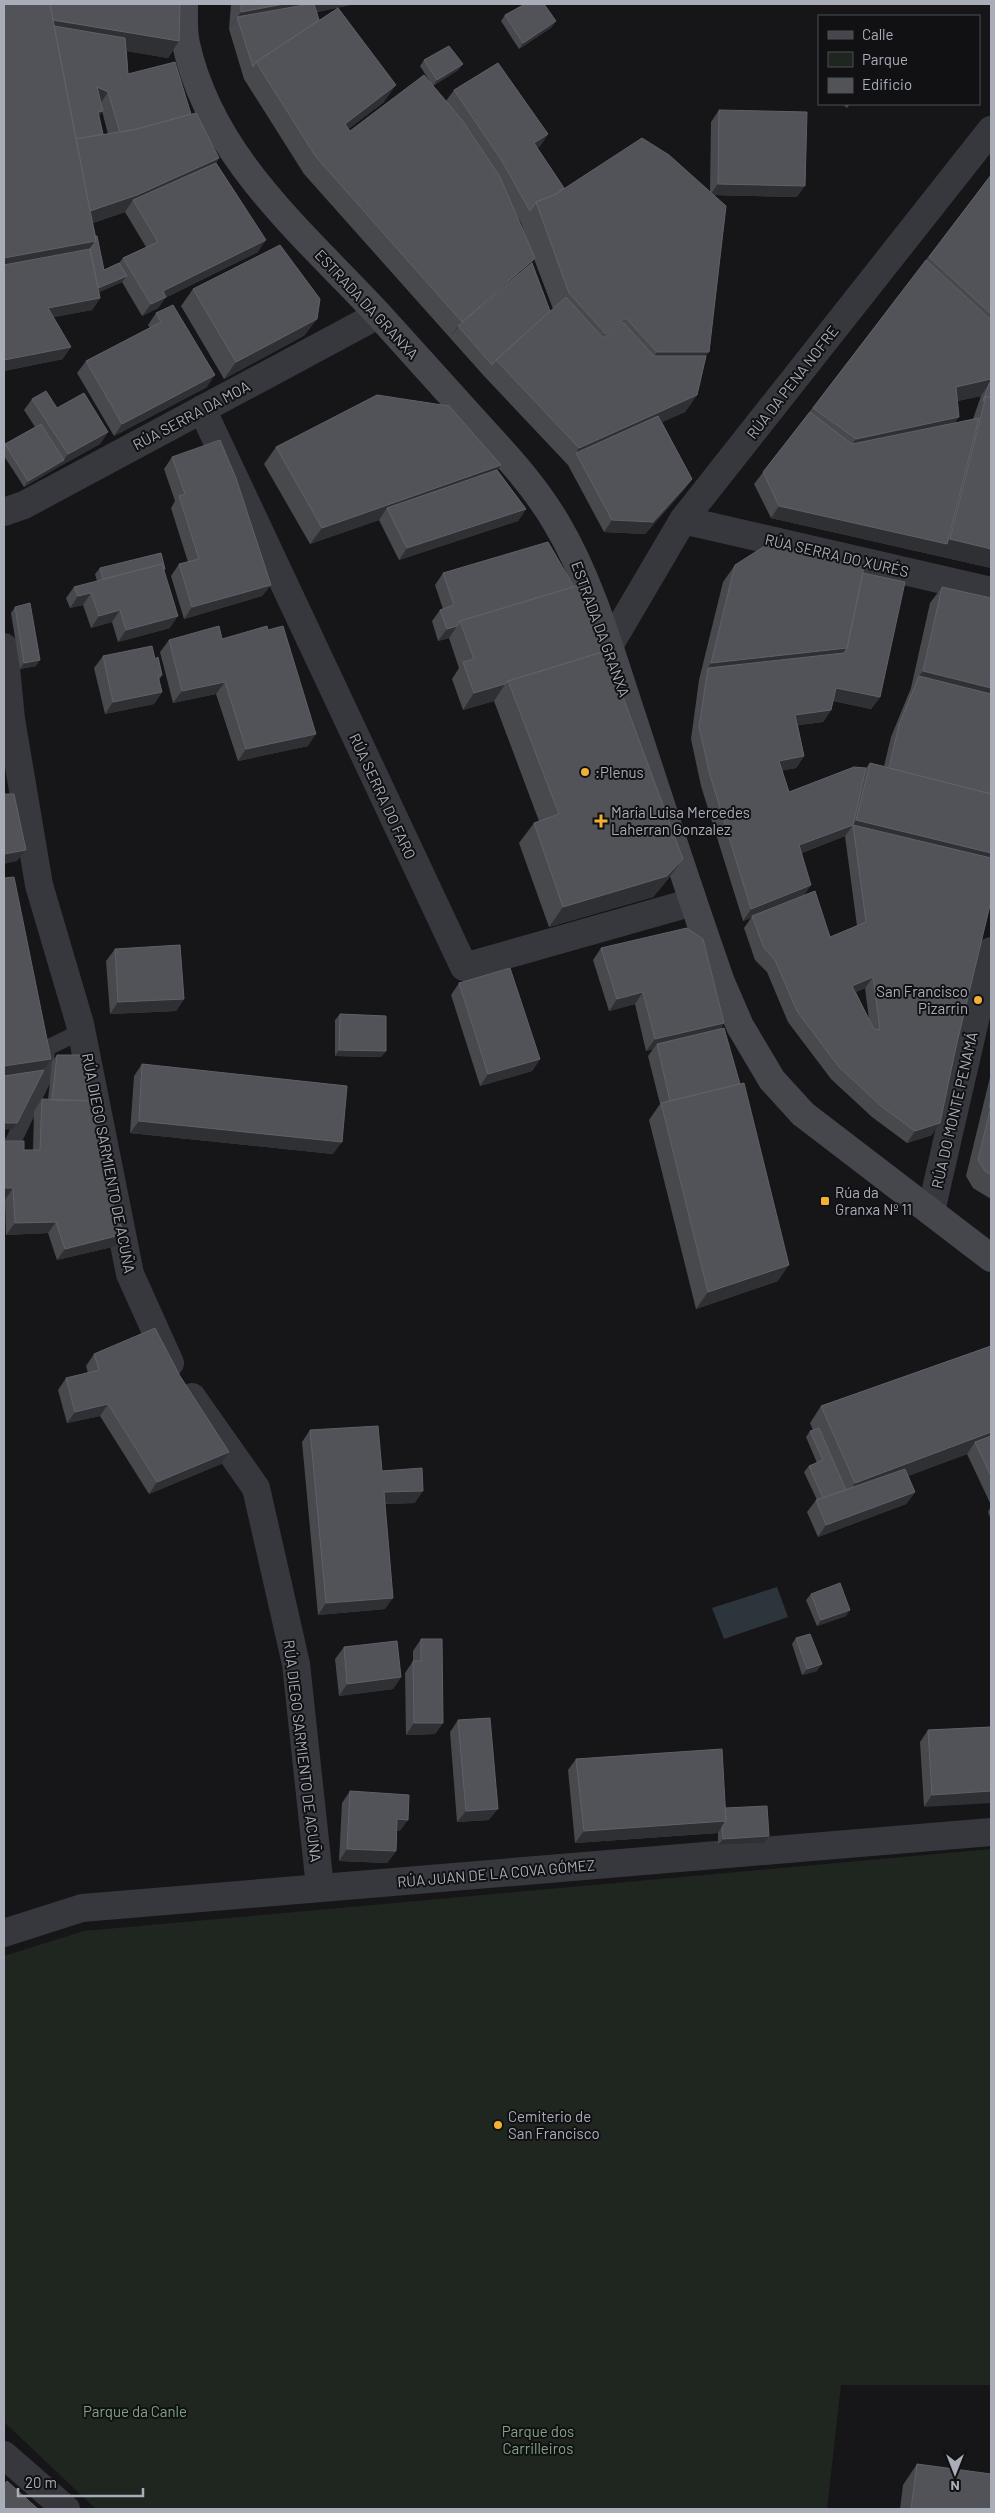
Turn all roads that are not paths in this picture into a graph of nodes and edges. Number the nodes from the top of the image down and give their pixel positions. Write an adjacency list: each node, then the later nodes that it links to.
1 (184, 4): 3 (main road, ESTRADA DA GRANXA)
2 (991, 130): 6 (street, RÚA DA PENA NOFRE)
3 (378, 315): 4 (street, RÚA SERRA DA MOA); 8 (main road, ESTRADA DA GRANXA)
4 (202, 409): 5 (street, RÚA SERRA DA MOA); 10 (street, RÚA SERRA DO FARO)
5 (4, 512)
6 (683, 520): 7 (street, RÚA SERRA DO XURÉS); 8 (street, RÚA DA PENA NOFRE)
7 (991, 591)
8 (609, 646): 10 (main road, ESTRADA DA GRANXA)
9 (4, 647): 12 (street, RÚA DIEGO SARMIENTO DE ACUÑA)
10 (693, 902): 14 (main road, ESTRADA DA GRANXA)
11 (991, 951): 14 (street, RÚA DO MONTE PENAMÁ)
12 (82, 1031): 13 (lane); 17 (street, RÚA DIEGO SARMIENTO DE ACUÑA)
13 (4, 1146)
14 (931, 1211): 15 (main road, ESTRADA DA GRANXA)
15 (991, 1258)
16 (991, 1832): 17 (street, RÚA JUAN DE LA COVA GÓMEZ)
17 (320, 1887): 18 (street, RÚA JUAN DE LA COVA GÓMEZ)
18 (4, 1933)
19 (4, 2455): 20 (street)
20 (66, 2509)

